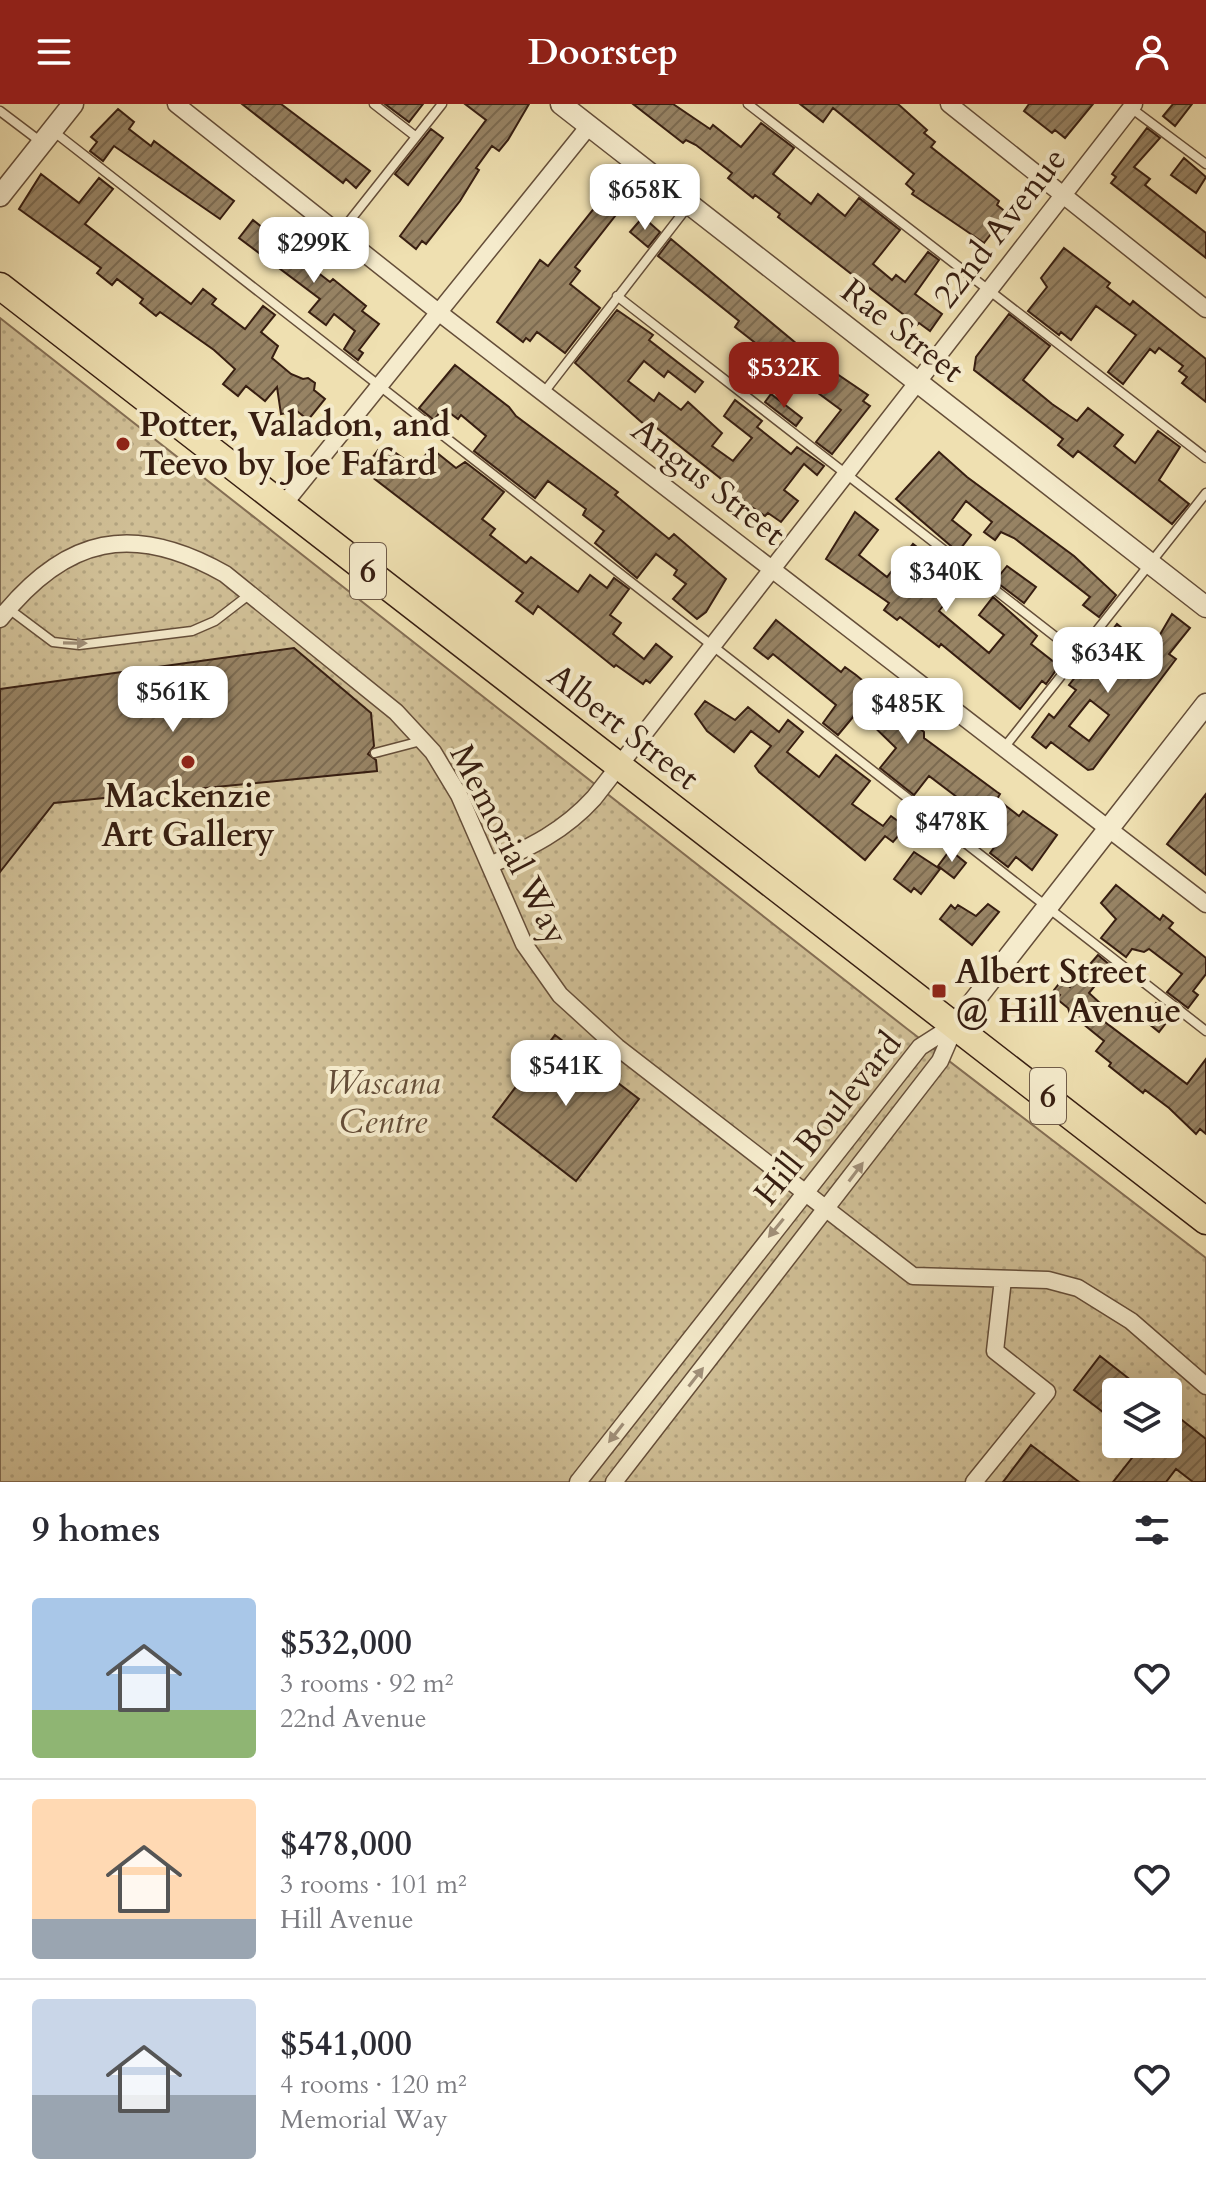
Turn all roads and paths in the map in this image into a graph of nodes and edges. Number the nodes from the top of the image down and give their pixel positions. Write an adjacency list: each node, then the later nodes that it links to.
1 (73, 104): 12 (street)
2 (176, 104): 17 (street, Angus Street)
3 (374, 104): 11 (lane)
4 (442, 104): 11 (lane)
5 (561, 104): 10 (street, Rae Street)
6 (748, 104): 19 (lane)
7 (949, 104): 15 (street)
8 (1133, 106): 13 (lane); 15 (street, 22nd Avenue)
9 (0, 111): 12 (lane)
10 (589, 126): 16 (street, Rae Street); 22 (street)
11 (415, 136): 17 (lane)
12 (47, 137): 14 (street); 24 (lane)
13 (1206, 164)
14 (0, 196)
15 (1061, 196): 19 (street, 22nd Avenue); 21 (street)
16 (690, 204): 20 (lane); 23 (street, Rae Street)
17 (340, 233): 22 (street, Angus Street)
18 (0, 286): 29 (main road, Albert Street / 6)
19 (987, 290): 23 (street, 22nd Avenue); 26 (lane)
20 (617, 296): 25 (lane); 27 (lane)
21 (1206, 309)
22 (437, 311): 24 (street); 25 (street, Angus Street)
23 (916, 380): 27 (street, 22nd Avenue); 30 (street, Rae Street)
24 (380, 386): 29 (street); 35 (lane)
25 (545, 391): 31 (street, Angus Street)
26 (1206, 458)
27 (846, 473): 31 (street, 22nd Avenue); 36 (lane)
28 (1206, 493): 30 (lane)
29 (284, 504): 41 (main road, Albert Street / 6)
30 (1150, 563): 33 (street, Rae Street); 36 (lane)
31 (772, 567): 35 (street, 22nd Avenue); 39 (street, Angus Street)
32 (250, 594): 34 (lane, one-way to 32); 34 (street, Memorial Way); 38 (street, Memorial Way)
33 (1206, 607)
34 (4, 614)
35 (710, 644): 41 (street, 22nd Avenue); 45 (lane)
36 (1079, 655): 39 (lane)
37 (1206, 704): 42 (street)
38 (422, 740): 40 (lane); 43 (street, Memorial Way)
39 (1003, 749): 42 (street, Angus Street)
40 (375, 753)
41 (617, 767): 43 (street, 22nd Avenue); 46 (main road, Albert Street / 6)
42 (1108, 829): 44 (street, Angus Street); 45 (street)
43 (490, 865): 48 (street, Memorial Way)
44 (1206, 904)
45 (1046, 909): 46 (street); 47 (lane)
46 (956, 1024): 48 (street, Hill Boulevard); 49 (street, Hill Boulevard, one-way to 46); 50 (main road, Albert Street / 6)
47 (1206, 1031)
48 (805, 1192): 49 (street, Memorial Way); 53 (street, Hill Boulevard, one-way to 53)
49 (827, 1210): 51 (street, Memorial Way); 54 (street, Hill Boulevard, one-way to 49)
50 (1206, 1221)
51 (1003, 1279): 52 (street, Memorial Way); 55 (street)
52 (1206, 1386)
53 (578, 1482)
54 (614, 1482)
55 (974, 1482)

